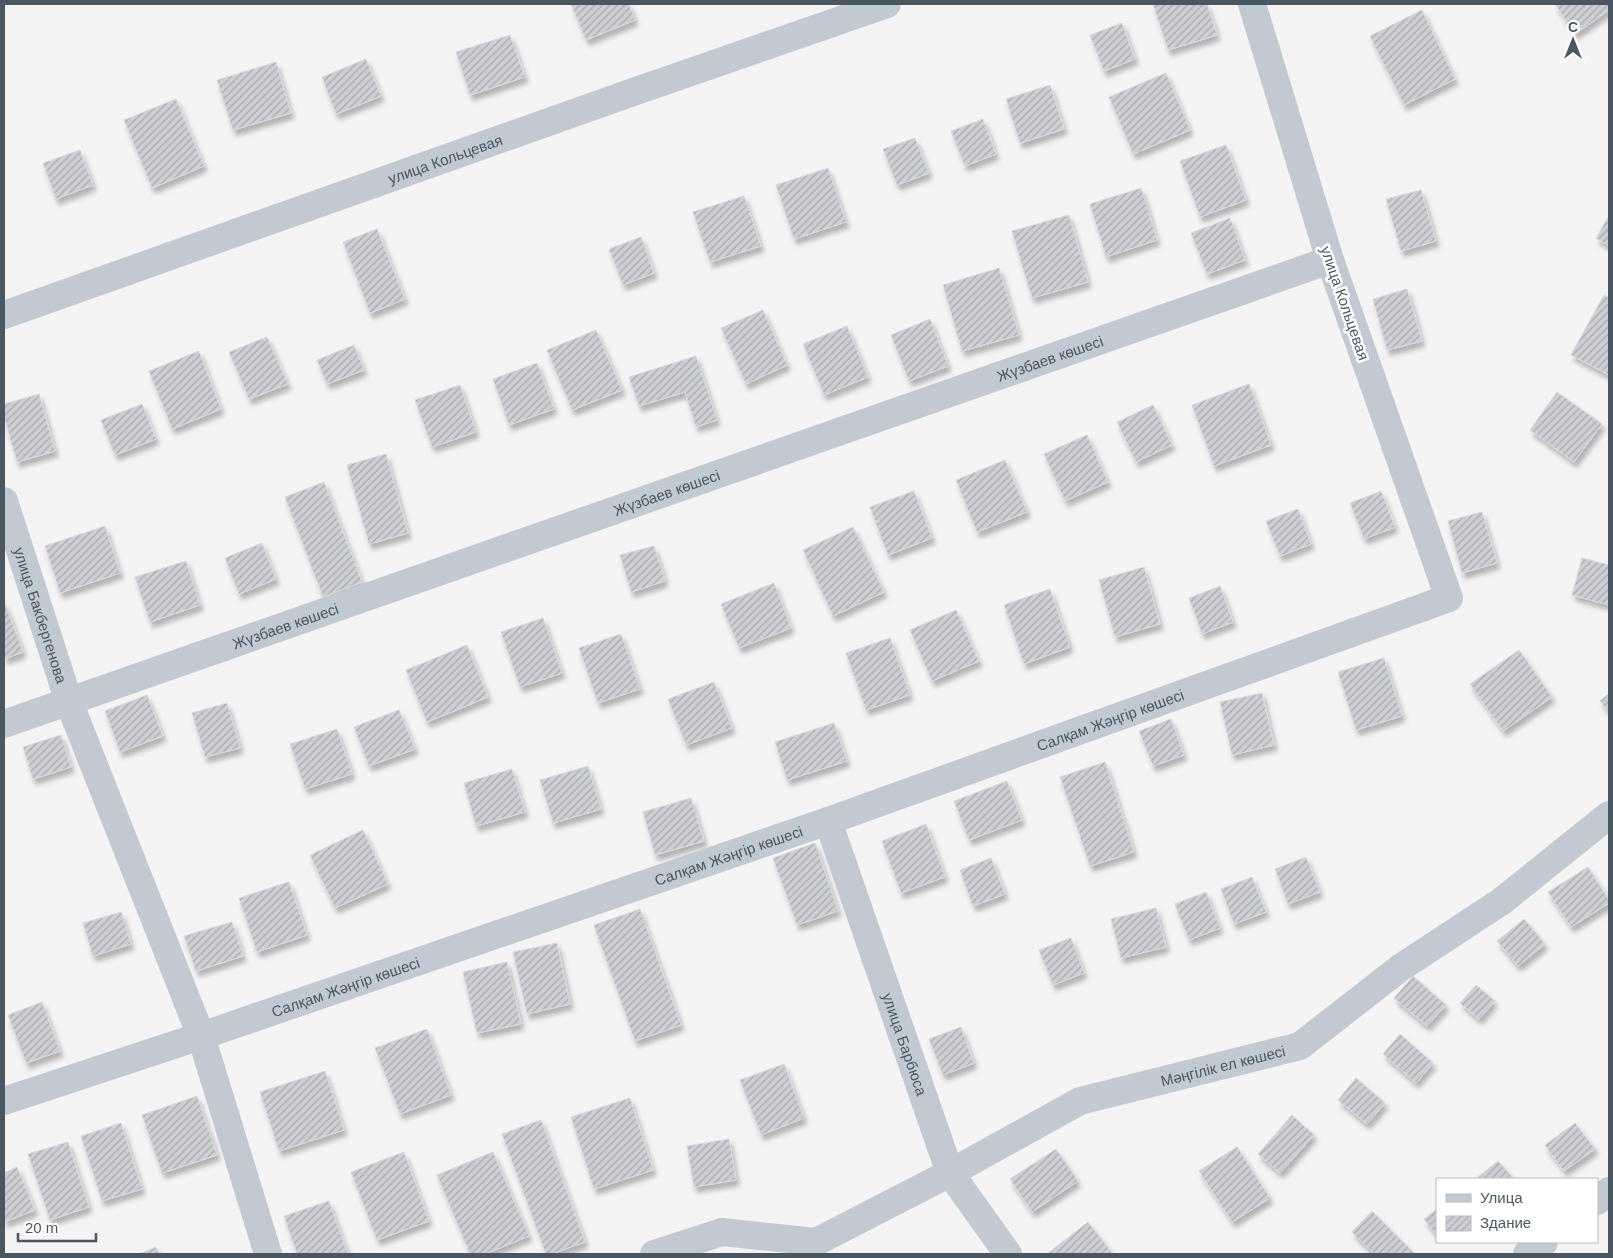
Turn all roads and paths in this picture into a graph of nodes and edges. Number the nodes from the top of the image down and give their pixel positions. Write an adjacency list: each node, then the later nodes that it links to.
1 (886, 4): 4 (street, улица Кольцевая)
2 (1252, 4): 3 (street, улица Кольцевая)
3 (1330, 260): 6 (street, улица Кольцевая); 7 (street, Жүзбаев көшесі)
4 (4, 315)
5 (4, 501): 7 (street, улица Бакбергенова)
6 (1450, 598): 10 (street, Салқам Жәңгір көшесі)
7 (69, 702): 8 (street, Жүзбаев көшесі); 11 (street, улица Бакбергенова)
8 (4, 724)
9 (1609, 815): 13 (street, Мәңгілік ел көшесі)
10 (828, 821): 11 (street, Салқам Жәңгір көшесі); 13 (street, улица Барбюса)
11 (201, 1036): 12 (street, Салқам Жәңгір көшесі); 18 (street, улица Бакбергенова)
12 (4, 1101)
13 (950, 1174): 17 (street, Мәңгілік ел көшесі); 20 (street, улица Барбюса)
14 (1609, 1191): 15 (street)
15 (1598, 1200)
16 (1543, 1243): 21 (street)
17 (809, 1248): 19 (street)
18 (268, 1254)
19 (654, 1254)
20 (1008, 1254)
21 (1527, 1254)

